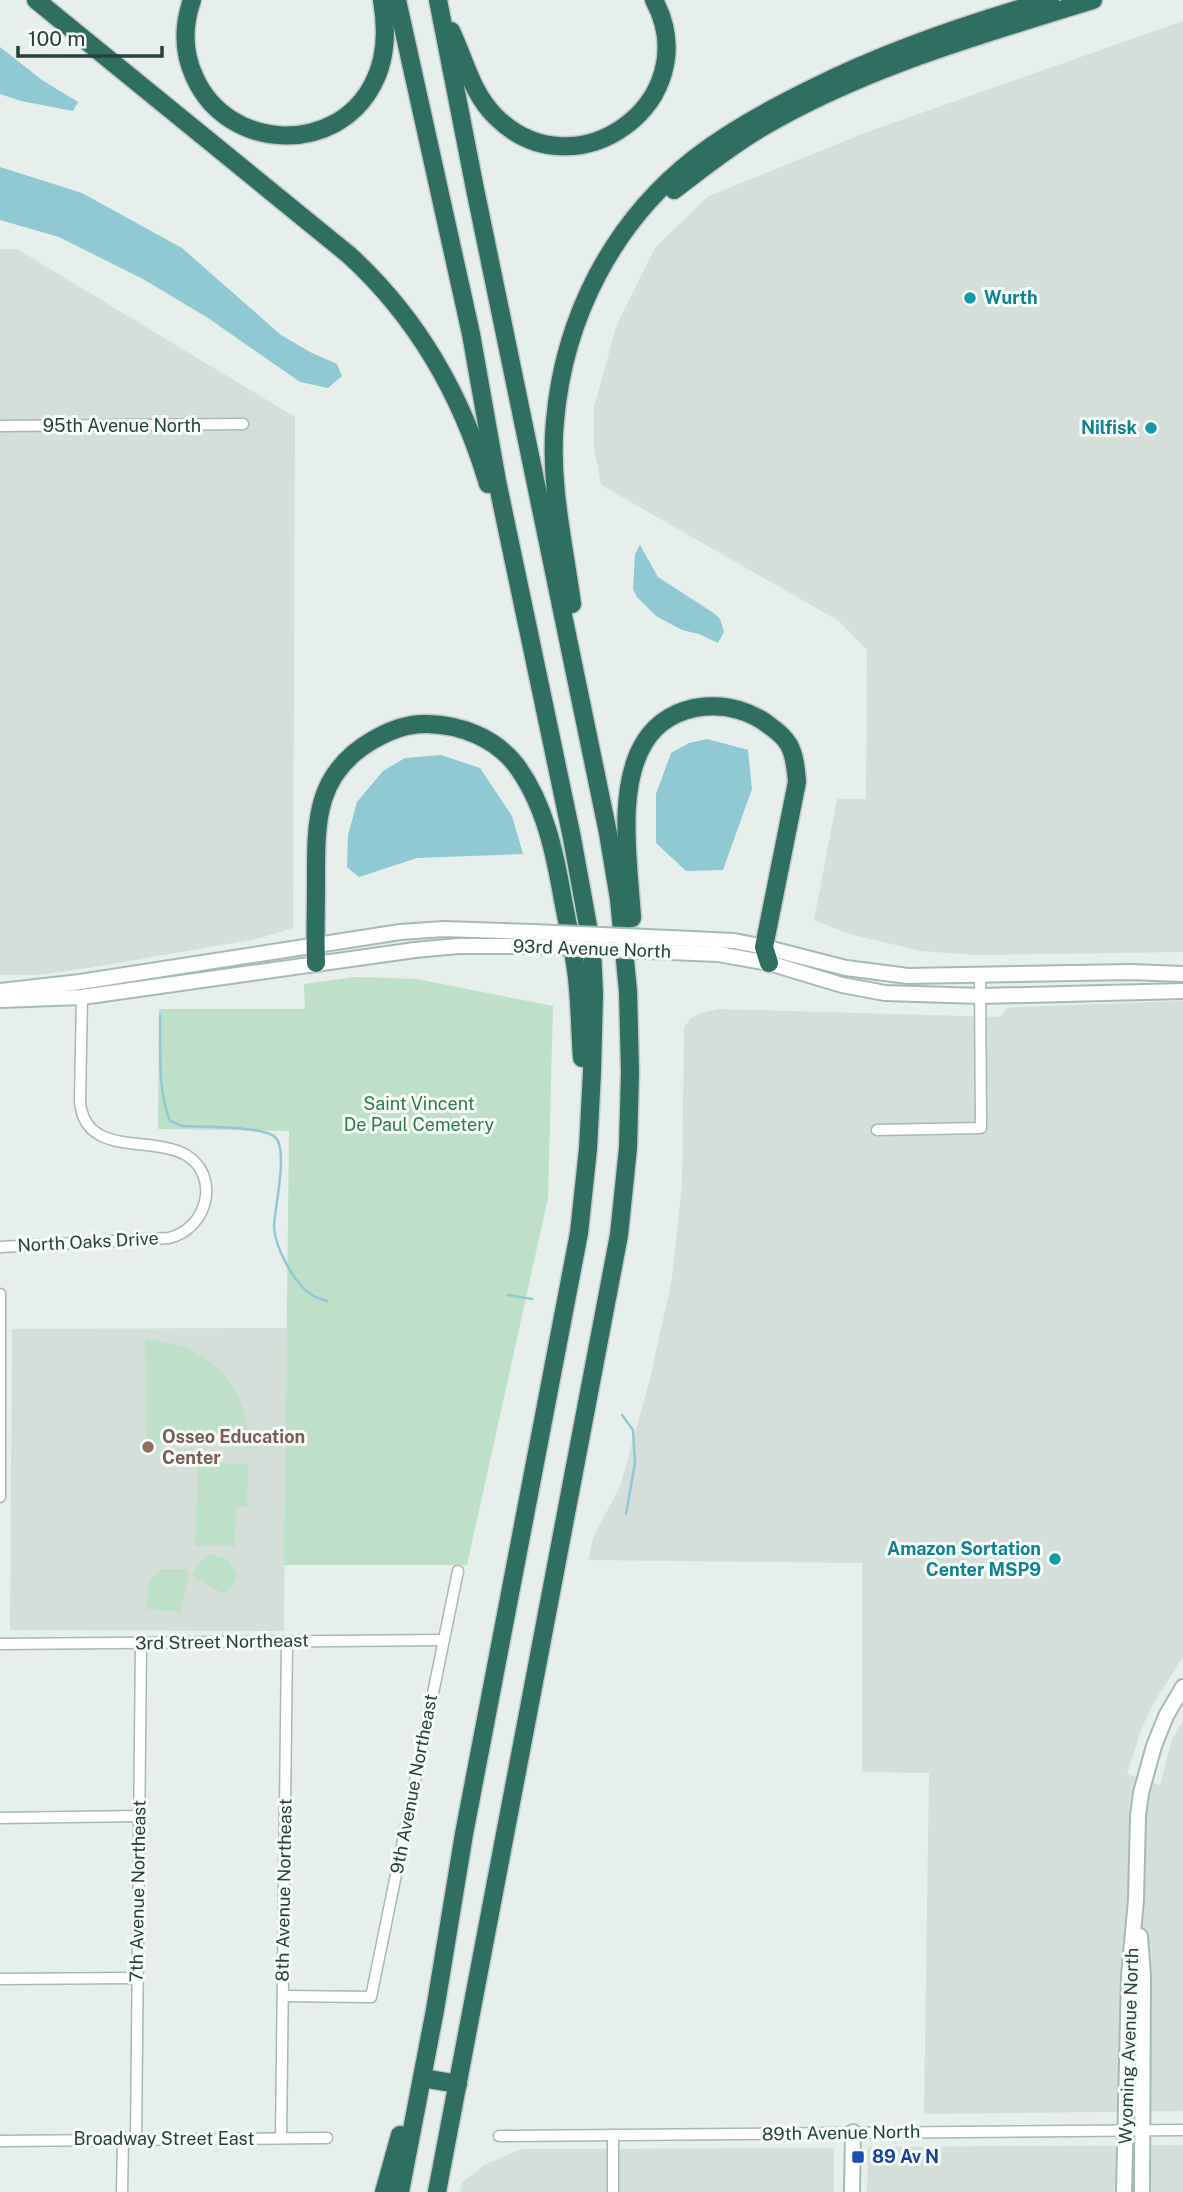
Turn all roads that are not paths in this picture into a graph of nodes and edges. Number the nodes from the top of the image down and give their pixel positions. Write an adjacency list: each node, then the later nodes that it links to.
1 (36, 0): 12 (highway)
2 (192, 0): 3 (highway)
3 (382, 0)
4 (397, 0): 12 (highway)
5 (654, 0): 8 (highway)
6 (1050, 0): 9 (highway)
7 (1093, 0): 9 (highway)
8 (439, 3): 13 (highway)
9 (634, 218): 13 (highway)
10 (243, 424): 11 (street, 95th Avenue North)
11 (0, 426)
12 (533, 655): 27 (highway)
13 (585, 719): 21 (highway)
14 (533, 939): 15 (street, 93rd Avenue North); 16 (street, 93rd Avenue North, bridge); 17 (street, 93rd Avenue North)
15 (315, 944): 17 (highway); 20 (street, 93rd Avenue North); 27 (highway)
16 (767, 955): 19 (street, 93rd Avenue North); 21 (highway); 23 (street, 93rd Avenue North)
17 (316, 963): 24 (street, 93rd Avenue North)
18 (1183, 974): 19 (street, 93rd Avenue North)
19 (980, 976): 23 (street)
20 (0, 990)
21 (628, 991): 45 (highway)
22 (1183, 991): 23 (street, 93rd Avenue North)
23 (981, 996): 26 (street)
24 (82, 997): 25 (street, 93rd Avenue North); 28 (street, North Oaks Drive)
25 (0, 999)
26 (877, 1130)
27 (588, 1149): 43 (highway)
28 (0, 1247)
29 (0, 1294): 30 (street)
30 (0, 1497)
31 (458, 1571): 32 (street, 9th Avenue Northeast)
32 (443, 1640): 33 (street, 3rd Street Northeast); 42 (street, 9th Avenue Northeast)
33 (287, 1642): 34 (street, 3rd Street Northeast); 42 (street, 8th Avenue Northeast)
34 (141, 1643): 35 (street, 3rd Street Northeast); 37 (street, 7th Avenue Northeast)
35 (0, 1644)
36 (1183, 1687): 39 (street, Wyoming Avenue North)
37 (139, 1816): 38 (street); 40 (street, 7th Avenue Northeast)
38 (0, 1818)
39 (1136, 1900): 46 (street, Wyoming Avenue North); 47 (street, Wyoming Avenue North)
40 (136, 1978): 41 (street); 55 (street, 7th Avenue Northeast)
41 (0, 1979)
42 (283, 1996): 52 (street, 8th Avenue Northeast)
43 (435, 2010): 44 (highway); 58 (highway)
44 (422, 2078): 45 (highway); 59 (highway)
45 (458, 2084): 60 (highway)
46 (1125, 2130): 47 (street, 89th Avenue North); 49 (street, 89th Avenue North); 63 (street, Wyoming Avenue North)
47 (1142, 2130): 48 (street, 89th Avenue North); 64 (street, Wyoming Avenue North)
48 (1183, 2130)
49 (853, 2132): 50 (street, 89th Avenue North); 62 (street)
50 (612, 2135): 51 (street, 89th Avenue North); 61 (street)
51 (499, 2136)
52 (281, 2138): 53 (street, Broadway Street East); 55 (street, Broadway Street East)
53 (327, 2138)
54 (123, 2140): 55 (street, Broadway Street East); 56 (street, Broadway Street East); 57 (street)
55 (136, 2140)
56 (0, 2141)
57 (122, 2192)
58 (384, 2192)
59 (400, 2192)
60 (437, 2192)
61 (613, 2192)
62 (852, 2192)
63 (1124, 2192)
64 (1142, 2192)

